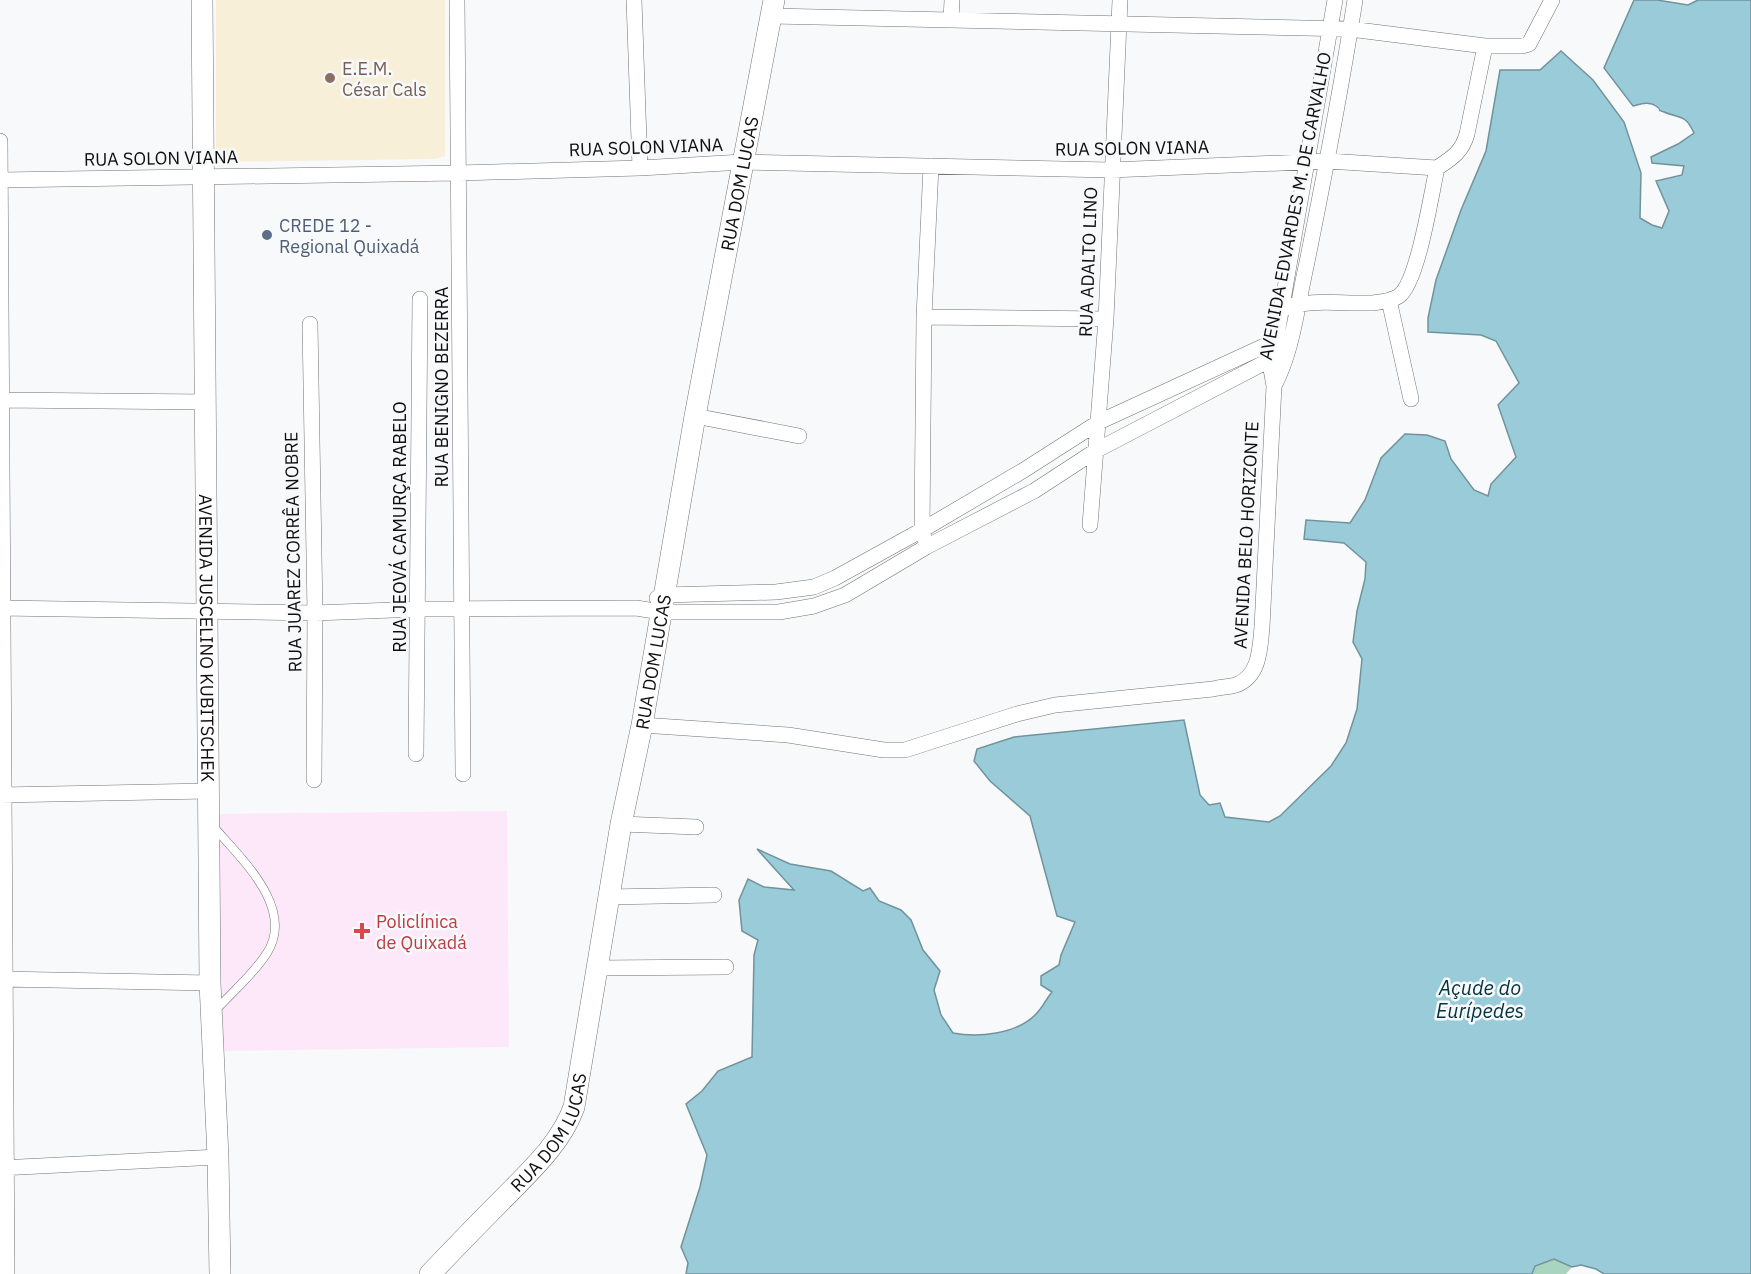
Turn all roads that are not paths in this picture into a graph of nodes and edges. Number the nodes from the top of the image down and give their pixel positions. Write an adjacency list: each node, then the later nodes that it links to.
1 (202, 0): 24 (street, AVENIDA JUSCELINO KUBITSCHEK)
2 (457, 0): 23 (street, RUA BENIGNO BEZERRA)
3 (634, 0): 20 (street)
4 (952, 0): 10 (street)
5 (1120, 0): 11 (street, RUA ADALTO LINO)
6 (1335, 0): 12 (street, AVENIDA EDVARDES M. DE CARVALHO)
7 (1355, 0): 13 (street, AVENIDA EDVARDES M. DE CARVALHO)
8 (1552, 0): 14 (street)
9 (773, 8): 10 (street); 17 (street, RUA DOM LUCAS)
10 (951, 20): 11 (street)
11 (1119, 23): 12 (street); 22 (street, RUA ADALTO LINO)
12 (1330, 29): 13 (street); 18 (street, AVENIDA EDVARDES M. DE CARVALHO)
13 (1350, 29): 14 (street); 16 (street, AVENIDA EDVARDES M. DE CARVALHO)
14 (1485, 46): 21 (street)
15 (0, 141): 25 (street)
16 (1328, 161): 18 (street, RUA SOLON VIANA); 21 (street, RUA SOLON VIANA); 28 (street, AVENIDA EDVARDES M. DE CARVALHO)
17 (743, 162): 19 (street, RUA SOLON VIANA); 20 (street, RUA SOLON VIANA); 41 (street, RUA DOM LUCAS)
18 (1307, 162): 22 (street, RUA SOLON VIANA); 29 (street, AVENIDA EDVARDES M. DE CARVALHO)
19 (931, 166): 22 (street, RUA SOLON VIANA); 30 (street)
20 (640, 168): 23 (street, RUA SOLON VIANA)
21 (1437, 168): 27 (street)
22 (1111, 170): 31 (street, RUA ADALTO LINO)
23 (459, 173): 24 (street, RUA SOLON VIANA); 55 (street, RUA BENIGNO BEZERRA)
24 (202, 176): 25 (street, RUA SOLON VIANA); 40 (street, AVENIDA JUSCELINO KUBITSCHEK)
25 (0, 180): 39 (street)
26 (420, 299): 54 (street, RUA JEOVÁ CAMURÇA RABELO)
27 (1389, 300): 28 (street); 38 (street)
28 (1298, 303): 29 (street); 33 (street, AVENIDA EDVARDES M. DE CARVALHO)
29 (1280, 309): 34 (street, AVENIDA EDVARDES M. DE CARVALHO)
30 (924, 317): 31 (street); 48 (street)
31 (1106, 319): 42 (street, RUA ADALTO LINO)
32 (310, 324): 57 (street, RUA JUAREZ CORRÊA NOBRE)
33 (1292, 335): 34 (street); 35 (street, AVENIDA EDVARDES M. DE CARVALHO)
34 (1275, 341): 36 (street, AVENIDA EDVARDES M. DE CARVALHO); 42 (street)
35 (1287, 351): 36 (street); 37 (street, AVENIDA EDVARDES M. DE CARVALHO)
36 (1273, 358): 37 (street, AVENIDA EDVARDES M. DE CARVALHO); 44 (street)
37 (1274, 387): 58 (street, AVENIDA BELO HORIZONTE)
38 (1411, 399)
39 (1, 400): 40 (street); 53 (street)
40 (206, 402): 56 (street, AVENIDA JUSCELINO KUBITSCHEK)
41 (695, 416): 43 (street); 51 (street, RUA DOM LUCAS)
42 (1099, 422): 44 (street, RUA ADALTO LINO); 45 (street)
43 (799, 436)
44 (1097, 450): 46 (street); 47 (street, RUA ADALTO LINO)
45 (1024, 470): 46 (street); 48 (street)
46 (1034, 491): 49 (street)
47 (1090, 525)
48 (922, 530): 49 (street); 50 (street)
49 (926, 547): 52 (street)
50 (814, 587): 51 (street); 52 (street)
51 (662, 603): 52 (street); 55 (street); 58 (street, RUA DOM LUCAS)
52 (814, 606)
53 (1, 608): 56 (street); 63 (street)
54 (419, 609): 55 (street); 57 (street); 59 (street, RUA JEOVÁ CAMURÇA RABELO)
55 (462, 610): 60 (street, RUA BENIGNO BEZERRA)
56 (208, 611): 57 (street); 62 (street, AVENIDA JUSCELINO KUBITSCHEK)
57 (315, 613): 61 (street, RUA JUAREZ CORRÊA NOBRE)
58 (642, 725): 65 (street, RUA DOM LUCAS)
59 (416, 754)
60 (463, 774)
61 (314, 780)
62 (208, 791): 63 (street); 64 (street, AVENIDA JUSCELINO KUBITSCHEK)
63 (2, 795): 71 (street)
64 (209, 821): 72 (street, AVENIDA JUSCELINO KUBITSCHEK); 73 (lane)
65 (621, 824): 66 (street); 68 (street, RUA DOM LUCAS)
66 (696, 827)
67 (714, 895): 68 (street)
68 (608, 897): 70 (street, RUA DOM LUCAS)
69 (726, 967): 70 (street)
70 (597, 968): 79 (street, RUA DOM LUCAS)
71 (2, 979): 72 (street); 74 (street)
72 (210, 983): 73 (street, AVENIDA JUSCELINO KUBITSCHEK)
73 (212, 1015): 75 (street, AVENIDA JUSCELINO KUBITSCHEK)
74 (3, 1071): 76 (street)
75 (218, 1157): 76 (street); 78 (street, AVENIDA JUSCELINO KUBITSCHEK)
76 (3, 1168): 77 (street)
77 (7, 1274)
78 (220, 1274)
79 (429, 1274)

